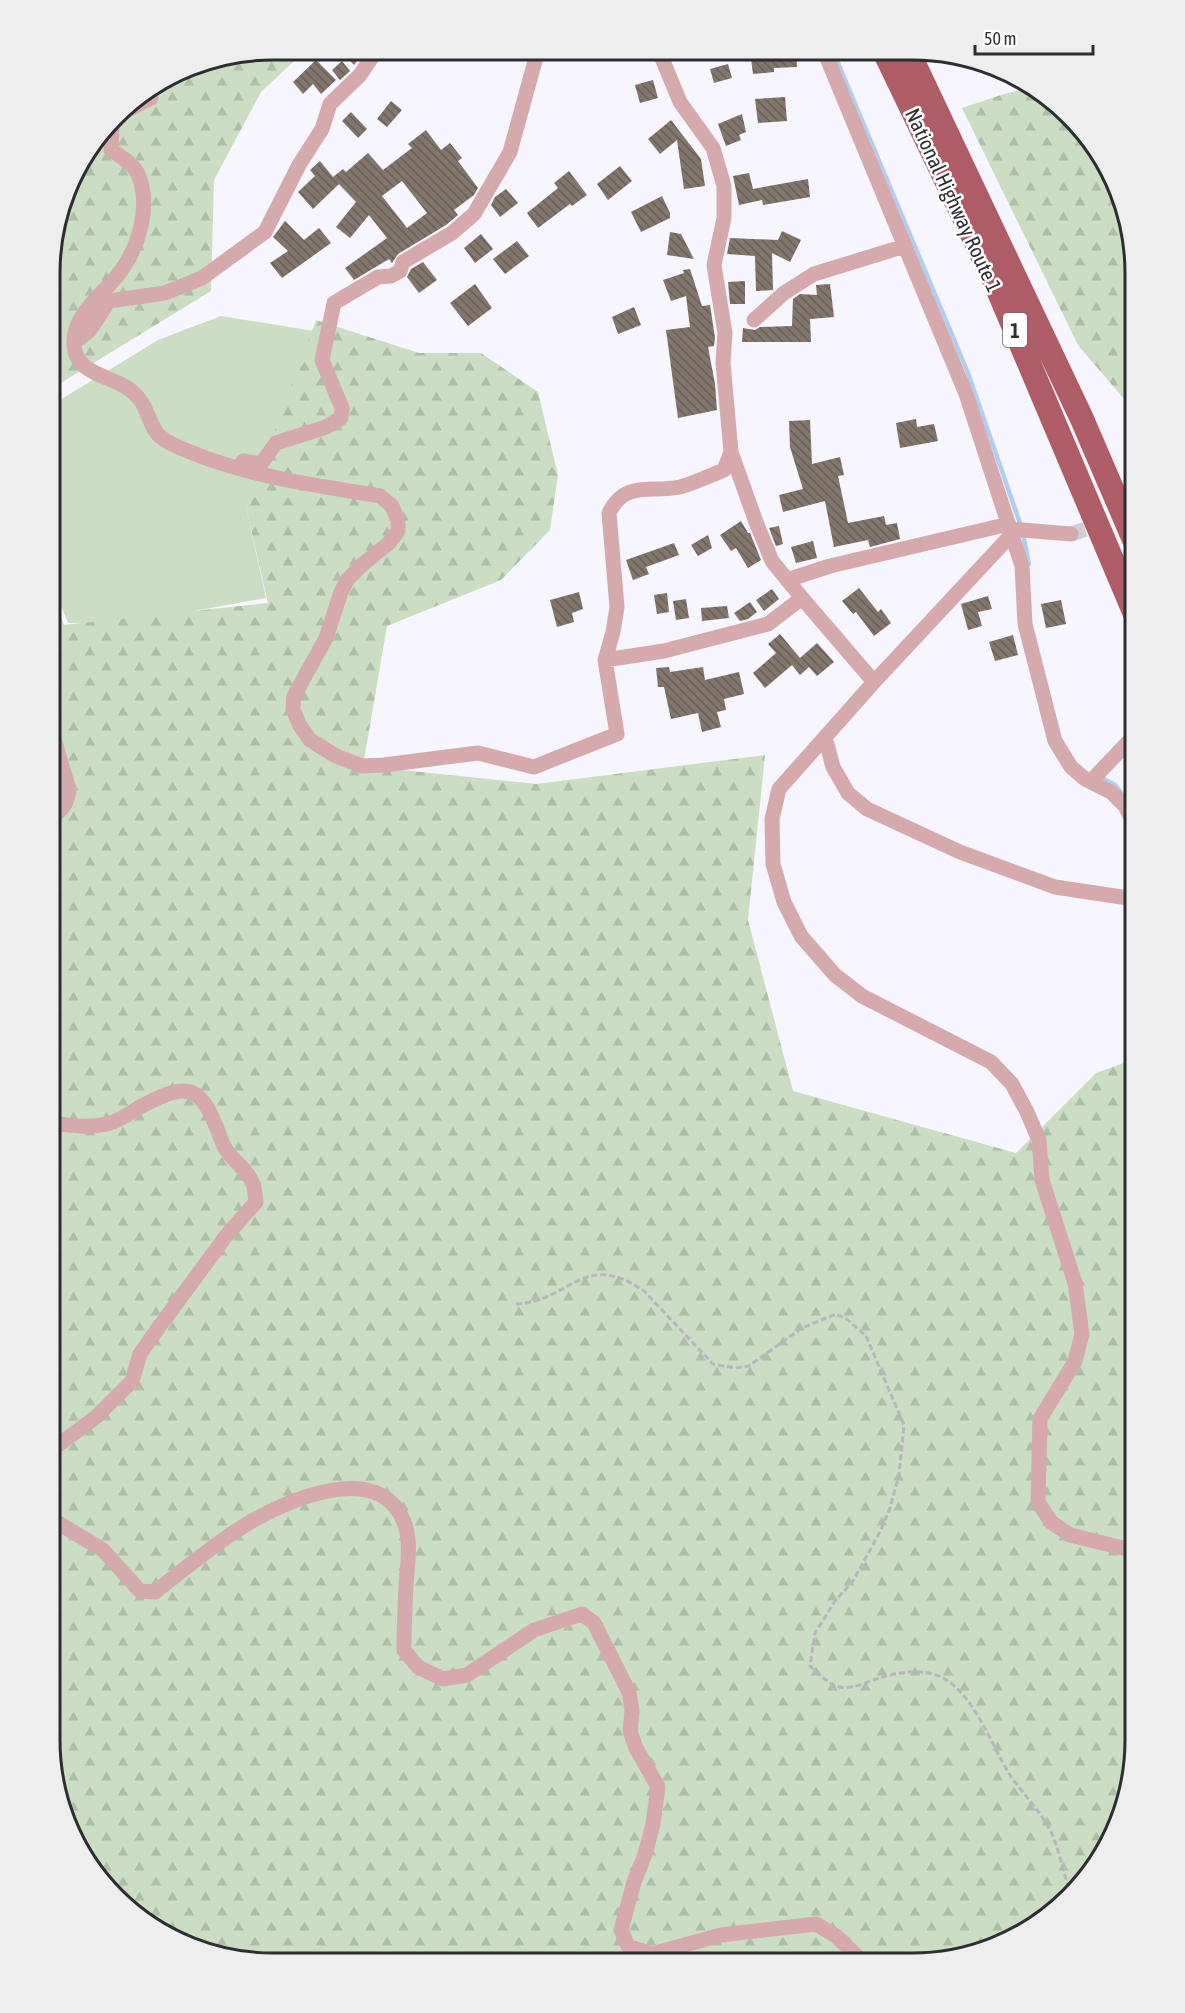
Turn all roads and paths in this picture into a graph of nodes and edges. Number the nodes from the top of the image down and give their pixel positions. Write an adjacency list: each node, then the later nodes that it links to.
1 (370, 60): 10 (street)
2 (535, 60): 12 (street)
3 (662, 60): 11 (street)
4 (828, 60): 8 (street)
5 (888, 60): 17 (highway, National Highway Route 1 / 1)
6 (912, 60): 13 (highway, National Highway Route 1 / 1)
7 (112, 135): 10 (street)
8 (905, 246): 9 (street); 14 (street)
9 (754, 320)
10 (74, 343): 12 (street)
11 (731, 452): 16 (street); 19 (street)
12 (199, 455): 19 (street)
13 (1125, 519)
14 (1010, 529): 15 (street); 16 (street); 20 (street); 24 (street)
15 (1071, 534)
16 (787, 579): 18 (street)
17 (1125, 590)
18 (802, 598): 19 (street); 20 (street)
19 (605, 660)
20 (874, 682): 21 (street)
21 (825, 737): 27 (street); 32 (street)
22 (1125, 746): 24 (street)
23 (60, 759): 26 (street)
24 (1091, 782): 25 (street)
25 (1125, 806)
26 (60, 811)
27 (1125, 898)
28 (60, 1124): 30 (street)
29 (516, 1304): 33 (path)
30 (60, 1443)
31 (60, 1524): 34 (street)
32 (1125, 1549)
33 (1068, 1885)
34 (649, 1953)
35 (656, 1953): 36 (street)
36 (854, 1953)

